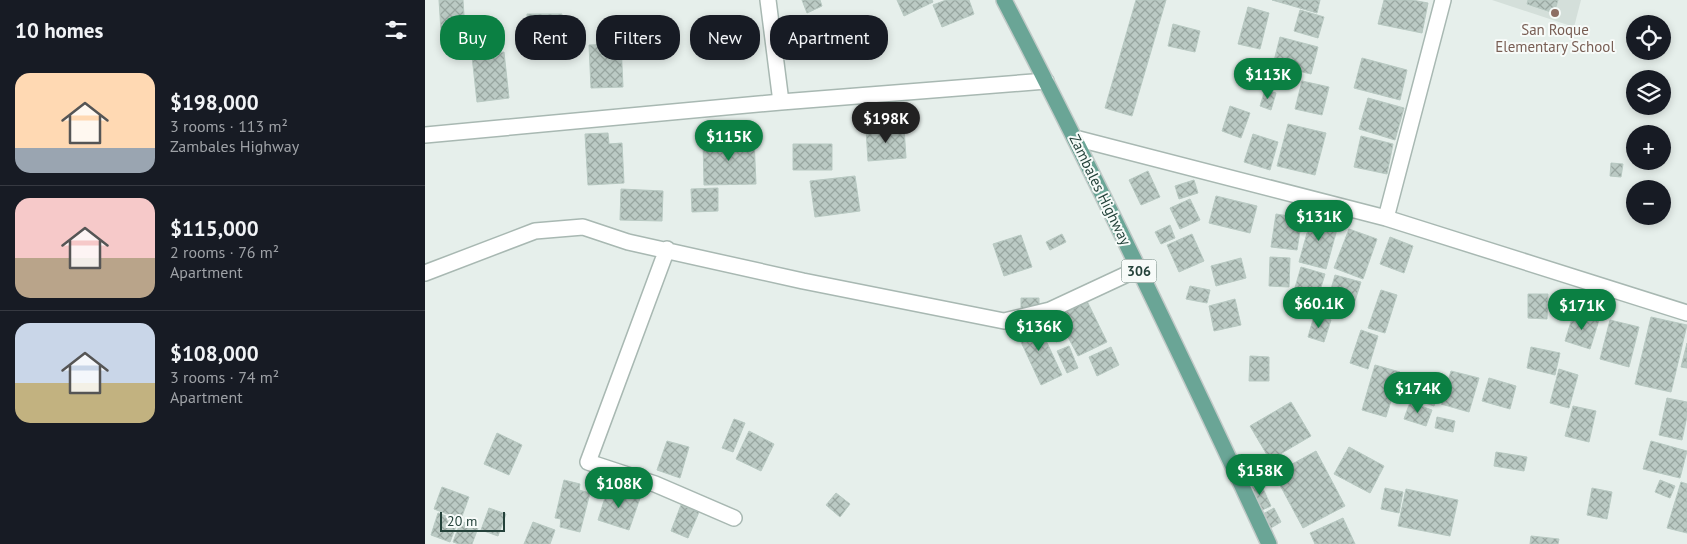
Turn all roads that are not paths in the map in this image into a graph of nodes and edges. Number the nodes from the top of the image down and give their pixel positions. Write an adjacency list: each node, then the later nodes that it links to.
1 (768, 0): 5 (street)
2 (1004, 0): 4 (main road, Zambales Highway / 306)
3 (1443, 0): 8 (street)
4 (1046, 81): 5 (street); 7 (main road, Zambales Highway / 306)
5 (781, 102): 6 (street)
6 (425, 135)
7 (1075, 138): 8 (street); 10 (main road, Zambales Highway / 306)
8 (1386, 218): 12 (street)
9 (667, 249): 10 (street); 11 (street); 13 (street)
10 (1138, 269): 14 (main road, Zambales Highway / 306)
11 (425, 273)
12 (1687, 313)
13 (734, 518)
14 (1269, 544)

